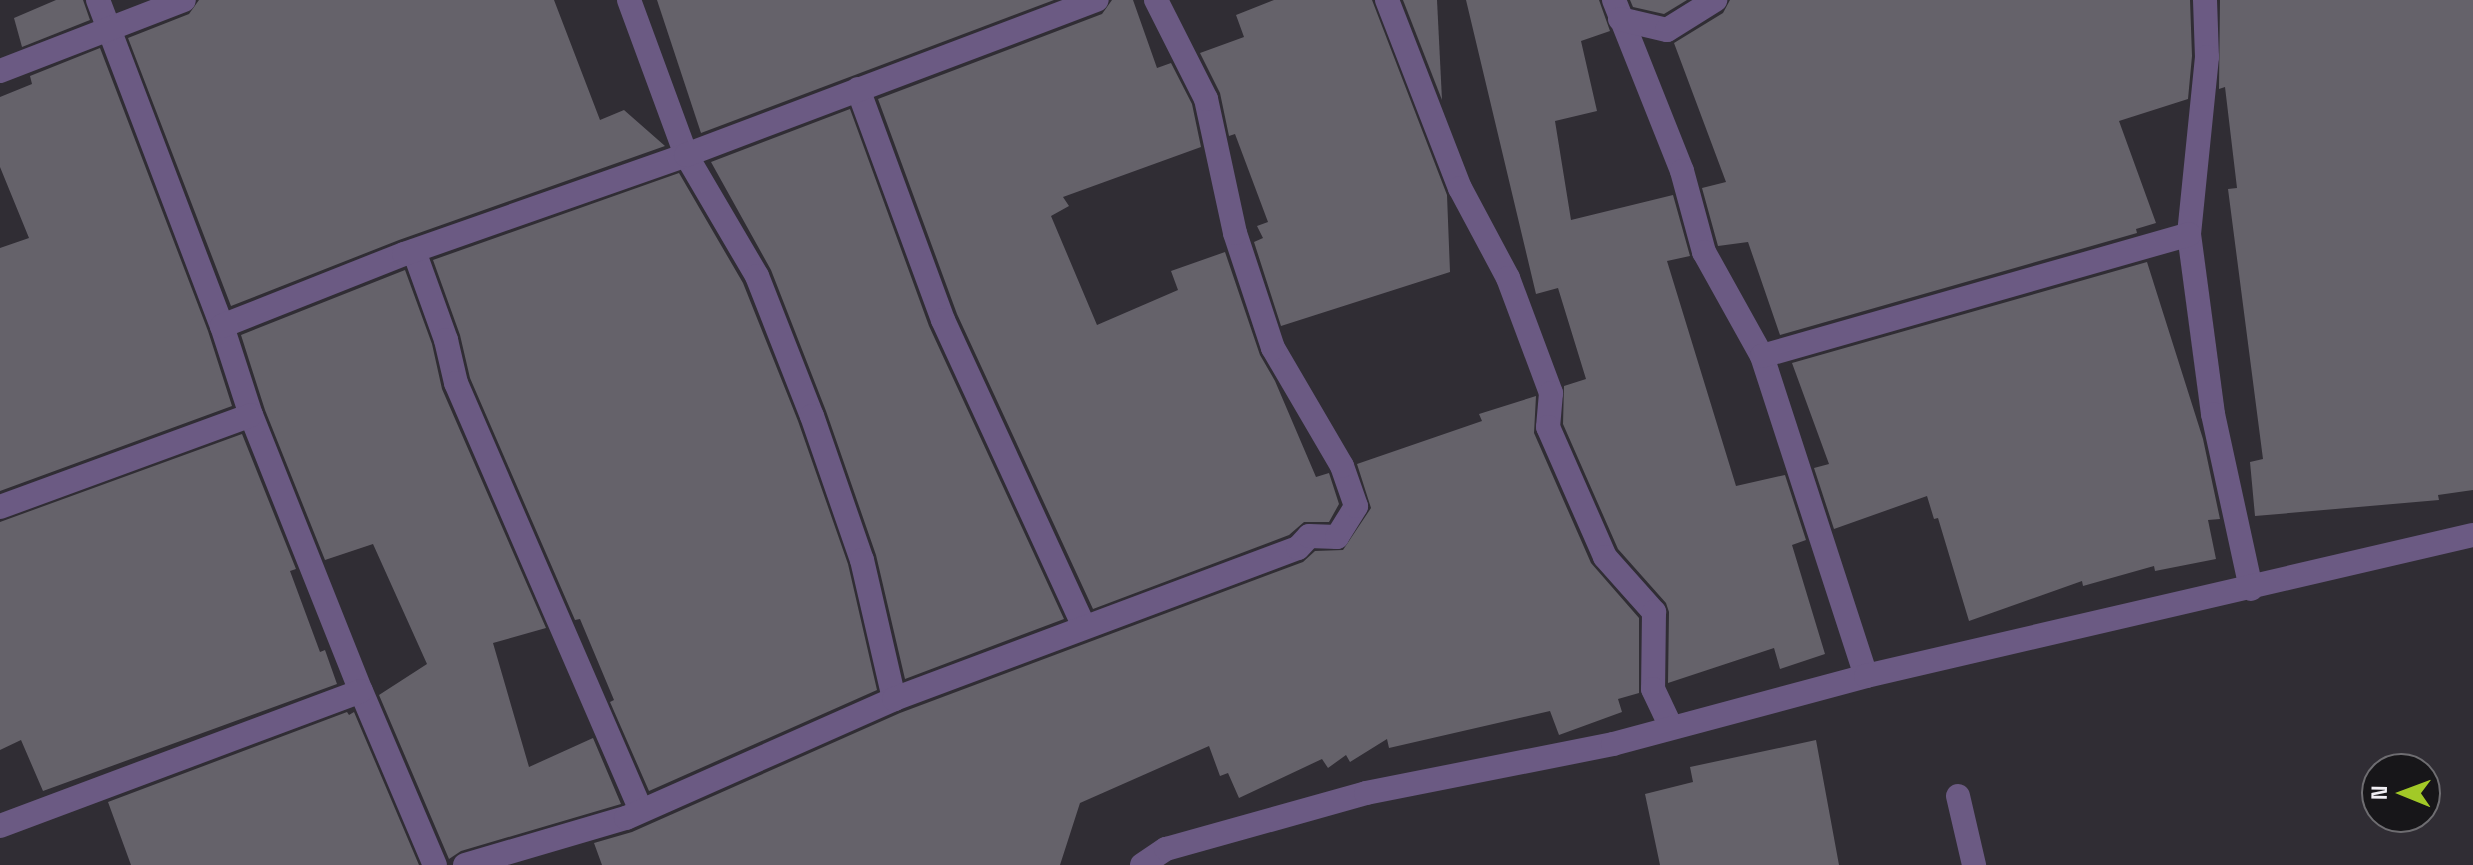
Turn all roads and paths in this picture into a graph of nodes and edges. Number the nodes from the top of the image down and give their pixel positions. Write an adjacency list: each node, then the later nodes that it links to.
1 (98, 0): 10 (street)
2 (184, 0): 10 (street)
3 (629, 0): 13 (street)
4 (1097, 0): 12 (street)
5 (1156, 0): 22 (street)
6 (1387, 0): 26 (street)
7 (1715, 0): 9 (street)
8 (2205, 0): 14 (street)
9 (1617, 9): 17 (street)
10 (109, 29): 11 (street); 16 (street)
11 (0, 71)
12 (858, 89): 13 (street); 22 (street)
13 (686, 155): 15 (street); 25 (street)
14 (2189, 234): 17 (street); 21 (street)
15 (414, 251): 16 (street); 28 (street)
16 (222, 326): 18 (street)
17 (1762, 356): 23 (street)
18 (251, 415): 19 (street); 24 (street)
19 (0, 507)
20 (2473, 535): 21 (street)
21 (2251, 589): 23 (street)
22 (1084, 626): 25 (street)
23 (1866, 676): 26 (street)
24 (361, 691): 29 (street); 30 (street)
25 (894, 699): 28 (street)
26 (1671, 727): 32 (street)
27 (1958, 796): 33 (street)
28 (641, 811): 31 (street)
29 (0, 826)
30 (435, 865)
31 (465, 865)
32 (1142, 865)
33 (1974, 865)

